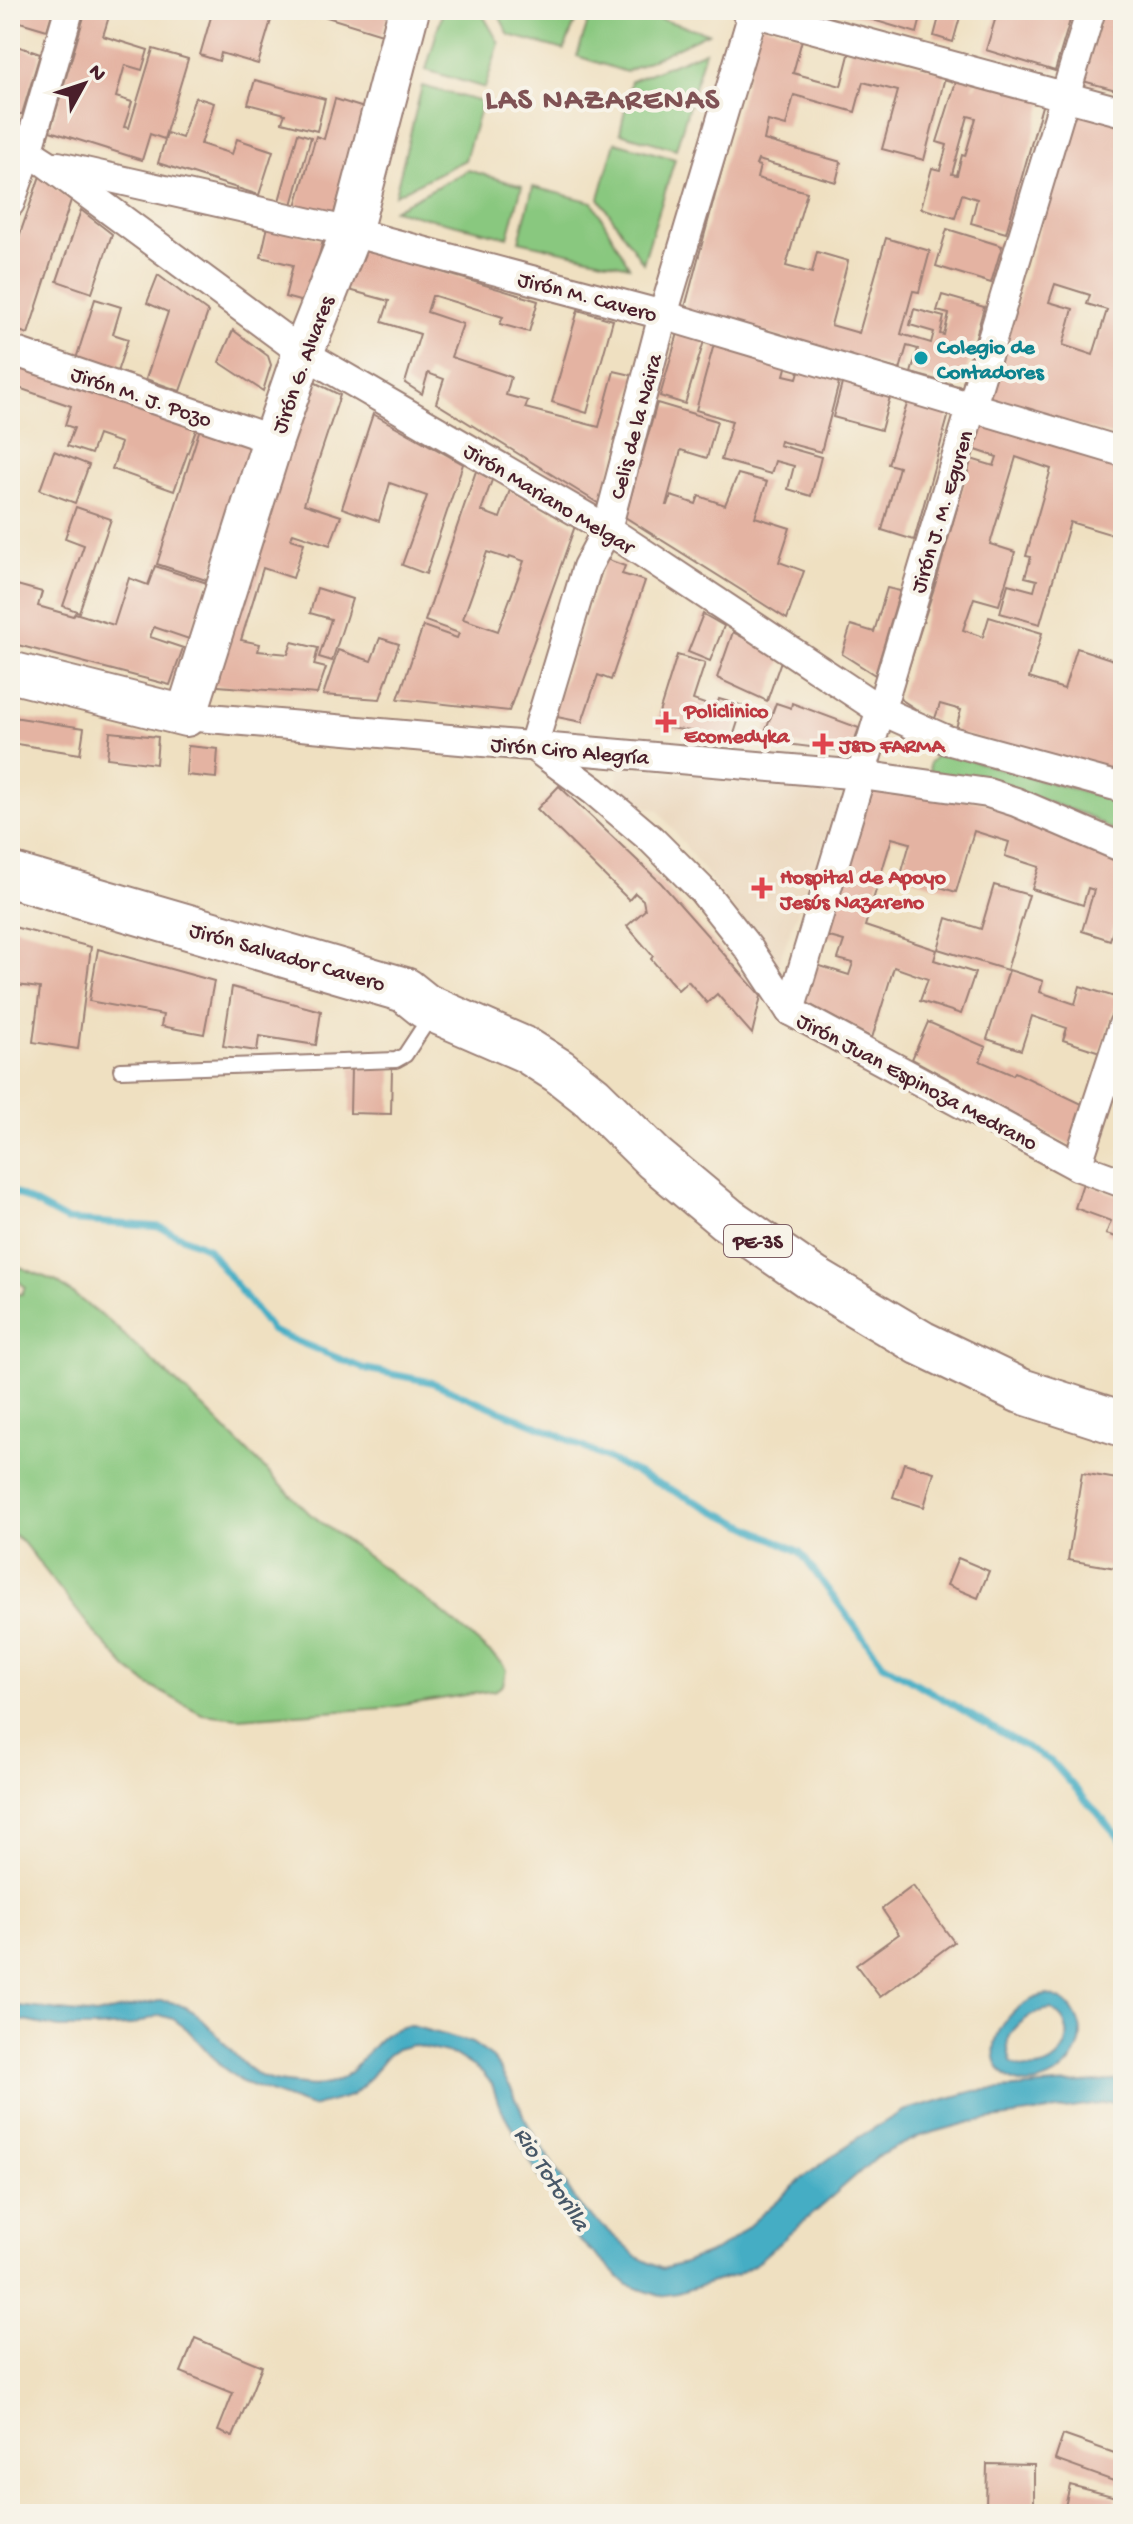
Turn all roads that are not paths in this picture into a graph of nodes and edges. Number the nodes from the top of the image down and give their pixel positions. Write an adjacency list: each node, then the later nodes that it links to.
1 (69, 10): 7 (street)
2 (409, 10): 9 (street, Jirón G. Alvares)
3 (1091, 10): 5 (street, Jirón J. M. Eguren)
4 (751, 11): 5 (street); 10 (street, Celis de la Naira)
5 (1066, 97): 6 (street); 13 (street, Jirón J. M. Eguren)
6 (1123, 112)
7 (28, 152): 8 (street); 9 (street, Jirón M. Cavero); 12 (street, Jirón Mariano Melgar)
8 (10, 203)
9 (351, 232): 10 (street, Jirón M. Cavero); 12 (street, Jirón G. Alvares)
10 (663, 315): 13 (street, Jirón M. Cavero); 16 (street, Celis de la Naira)
11 (10, 350): 14 (street, Jirón M. J. Pozo)
12 (303, 353): 14 (street, Jirón G. Alvares); 16 (street, Jirón Mariano Melgar)
13 (971, 409): 15 (street, Jirón M. Cavero); 18 (street, Jirón J. M. Eguren)
14 (273, 440): 19 (street, Jirón G. Alvares)
15 (1123, 452)
16 (607, 529): 18 (street, Jirón Mariano Melgar); 20 (street, Celis de la Naira)
17 (10, 672): 19 (street, Jirón Ciro Alegría)
18 (880, 710): 21 (street, Jirón J. M. Eguren); 22 (street, Jirón Mariano Melgar)
19 (186, 716): 20 (street, Jirón Ciro Alegría)
20 (533, 746): 21 (street, Jirón Ciro Alegría); 28 (street, Jirón Juan Espinoza Medrano)
21 (861, 775): 23 (street, Jirón Ciro Alegría); 28 (street, Jirón J. M. Eguren)
22 (1123, 788)
23 (1123, 848)
24 (10, 875): 26 (highway, Jirón Salvador Cavero / PE-3S)
25 (10, 899): 26 (highway, Jirón Salvador Cavero / PE-3S)
26 (67, 903): 27 (highway, Jirón Salvador Cavero / PE-3S)
27 (430, 1008): 30 (lane); 33 (highway, PE-3S)
28 (790, 1011): 31 (street, Jirón Juan Espinoza Medrano)
29 (1123, 1025): 31 (street)
30 (121, 1070)
31 (1077, 1166): 32 (street, Jirón Juan Espinoza Medrano)
32 (1123, 1183)
33 (1123, 1424)

